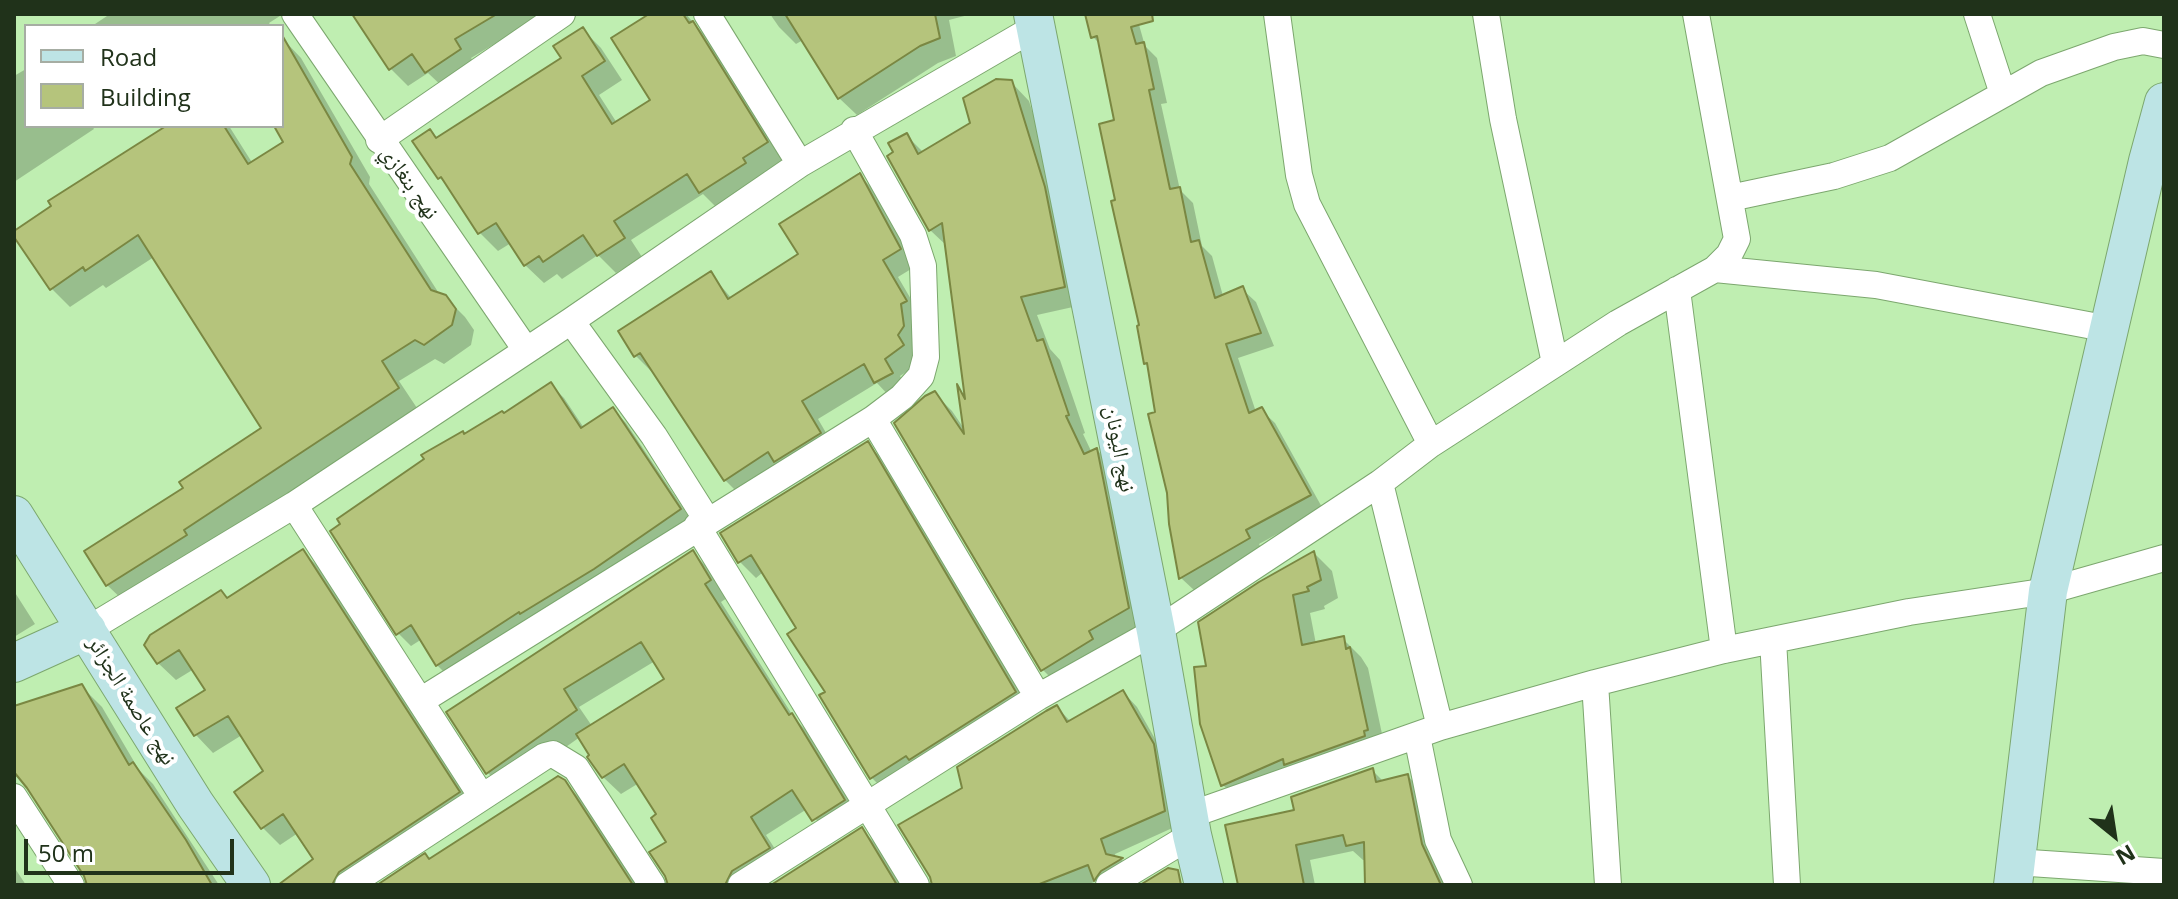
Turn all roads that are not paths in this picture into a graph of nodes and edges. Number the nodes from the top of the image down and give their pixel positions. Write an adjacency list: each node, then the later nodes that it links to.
1 (295, 14): 13 (street, نهج بنغازي)
2 (562, 14): 13 (street)
3 (707, 14): 15 (street)
4 (1277, 14): 24 (street)
5 (1486, 14): 22 (street)
6 (1696, 14): 16 (street)
7 (1977, 14): 10 (street)
8 (1034, 21): 12 (street); 32 (street, نهج اليونان)
9 (2164, 45): 10 (street)
10 (2003, 94): 16 (street)
11 (2164, 102): 14 (street)
12 (854, 130): 15 (street); 23 (street)
13 (379, 140): 21 (street, نهج بنغازي)
14 (2156, 163): 20 (street)
15 (800, 164): 19 (street)
16 (1730, 198): 17 (street)
17 (1715, 269): 18 (street); 20 (street)
18 (1677, 290): 22 (street); 34 (street)
19 (571, 321): 21 (street); 28 (street)
20 (2109, 329): 30 (street)
21 (526, 350): 26 (street)
22 (1555, 363): 24 (street)
23 (873, 419): 28 (street); 37 (street)
24 (1431, 444): 25 (street)
25 (1380, 483): 32 (street); 39 (street)
26 (294, 505): 31 (street); 38 (street)
27 (14, 515): 31 (street, نهج عاصمة الجزائر)
28 (702, 523): 38 (street); 41 (street)
29 (2164, 558): 30 (street)
30 (2048, 591): 33 (street); 45 (street)
31 (87, 630): 35 (street); 47 (street, نهج عاصمة الجزائر)
32 (1156, 631): 37 (street); 43 (street, نهج اليونان)
33 (1773, 640): 34 (street); 56 (street)
34 (1724, 650): 36 (street)
35 (14, 663)
36 (1595, 683): 39 (street); 55 (street)
37 (1038, 697): 41 (street)
38 (422, 700): 40 (street)
39 (1429, 731): 43 (street); 54 (street)
40 (482, 797): 48 (street); 49 (street)
41 (867, 804): 50 (street); 51 (street)
42 (17, 811): 46 (street)
43 (1191, 825): 52 (street); 53 (street, نهج اليونان)
44 (2164, 872): 45 (street)
45 (2014, 874)
46 (71, 885)
47 (251, 885)
48 (348, 885)
49 (652, 885)
50 (741, 885)
51 (916, 885)
52 (1109, 885)
53 (1204, 885)
54 (1459, 885)
55 (1608, 885)
56 (1787, 885)

